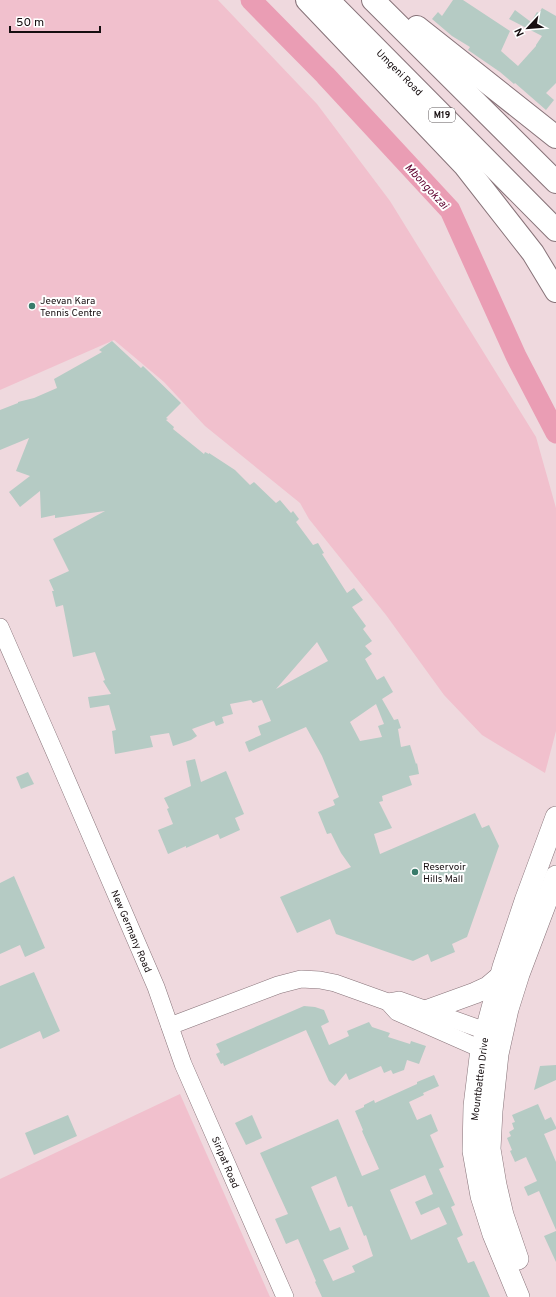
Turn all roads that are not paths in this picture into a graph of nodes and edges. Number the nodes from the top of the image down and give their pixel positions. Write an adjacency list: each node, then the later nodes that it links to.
1 (307, 0): 8 (highway)
2 (328, 0): 7 (highway, Umgeni Road / M19)
3 (372, 0): 6 (highway)
4 (384, 0): 5 (highway)
5 (556, 137)
6 (556, 182)
7 (556, 230)
8 (556, 291)
9 (0, 627): 15 (street, New Germany Road)
10 (556, 817): 12 (main road, Mountbatten Drive)
11 (556, 876): 16 (main road, Mountbatten Drive)
12 (501, 976): 14 (main road); 16 (main road, Mountbatten Drive)
13 (388, 1002): 14 (street); 15 (street); 16 (street)
14 (428, 1010): 16 (street)
15 (170, 1026): 17 (street, Siripat Road)
16 (491, 1043): 18 (main road, Mountbatten Drive); 19 (main road, Mountbatten Drive)
17 (284, 1297)
18 (519, 1297)
19 (534, 1297)

